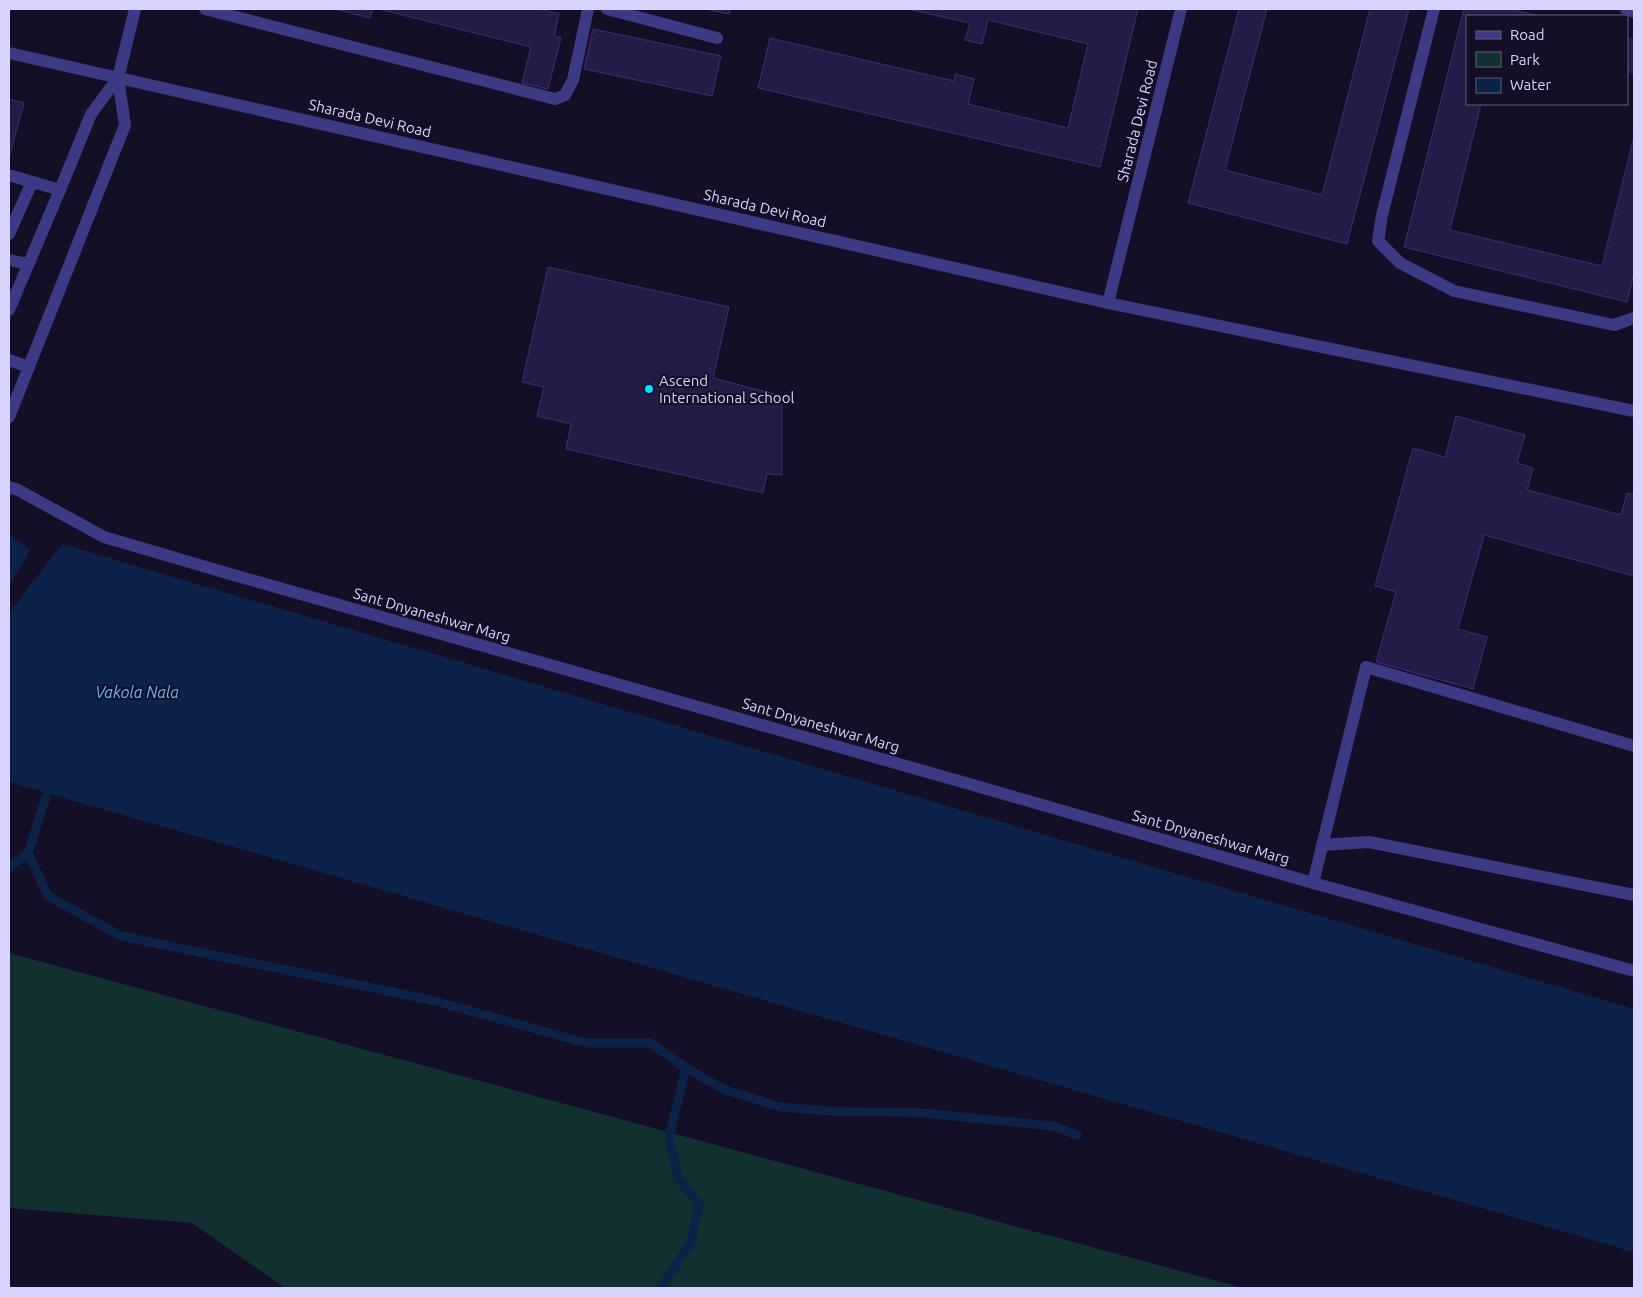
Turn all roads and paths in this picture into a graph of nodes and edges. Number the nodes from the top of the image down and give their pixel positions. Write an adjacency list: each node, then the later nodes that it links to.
1 (136, 9): 11 (street)
2 (205, 9): 3 (street)
3 (588, 9)
4 (607, 9): 9 (street)
5 (1182, 9): 18 (street, Sharada Devi Road)
6 (1434, 9): 20 (street)
7 (1626, 9): 8 (street)
8 (1634, 12)
9 (717, 38)
10 (9, 53): 11 (street, Sharada Devi Road)
11 (118, 78): 14 (street); 18 (street, Sharada Devi Road); 22 (street)
12 (12, 176): 13 (street)
13 (32, 182): 14 (street); 15 (street)
14 (60, 190): 17 (street)
15 (9, 234)
16 (9, 260): 17 (street)
17 (28, 264): 19 (street)
18 (1108, 303): 23 (street)
19 (9, 310)
20 (1634, 318)
21 (9, 360): 22 (street)
22 (29, 367): 24 (street)
23 (1634, 411)
24 (9, 417)
25 (9, 487): 28 (street, Sant Dnyaneshwar Marg)
26 (1634, 746): 27 (street)
27 (1322, 845): 28 (street); 29 (street)
28 (1313, 883): 30 (street, Sant Dnyaneshwar Marg)
29 (1634, 895)
30 (1634, 971)

